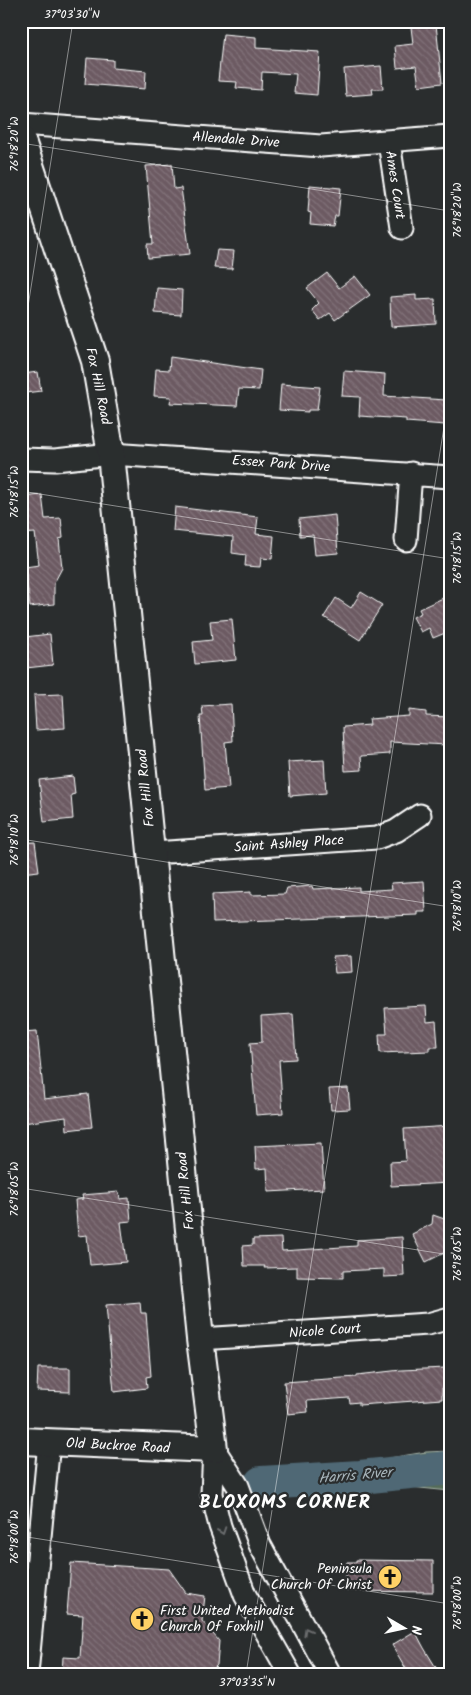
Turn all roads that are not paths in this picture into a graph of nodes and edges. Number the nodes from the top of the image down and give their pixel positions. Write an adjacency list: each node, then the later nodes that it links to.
1 (21, 124): 4 (street, Allendale Drive)
2 (450, 136): 4 (street, Allendale Drive)
3 (21, 138): 6 (main road, Fox Hill Road)
4 (389, 142): 5 (street, Ames Court)
5 (402, 228)
6 (111, 454): 7 (street, Essex Park Drive); 8 (street, Essex Park Drive); 12 (main road, Fox Hill Road)
7 (21, 459)
8 (411, 474): 9 (street, Essex Park Drive); 10 (street)
9 (450, 477)
10 (406, 540)
11 (420, 815): 12 (street, Saint Ashley Place)
12 (153, 852): 14 (main road, Fox Hill Road)
13 (450, 1318): 14 (street, Nicole Court)
14 (200, 1338): 17 (main road, Fox Hill Road)
15 (21, 1441): 16 (main road, Old Buckroe Road)
16 (48, 1442): 17 (main road, Old Buckroe Road); 18 (street)
17 (214, 1449): 19 (street, one-way to 19); 20 (street, one-way to 17)
18 (27, 1674)
19 (290, 1674)
20 (330, 1674)

